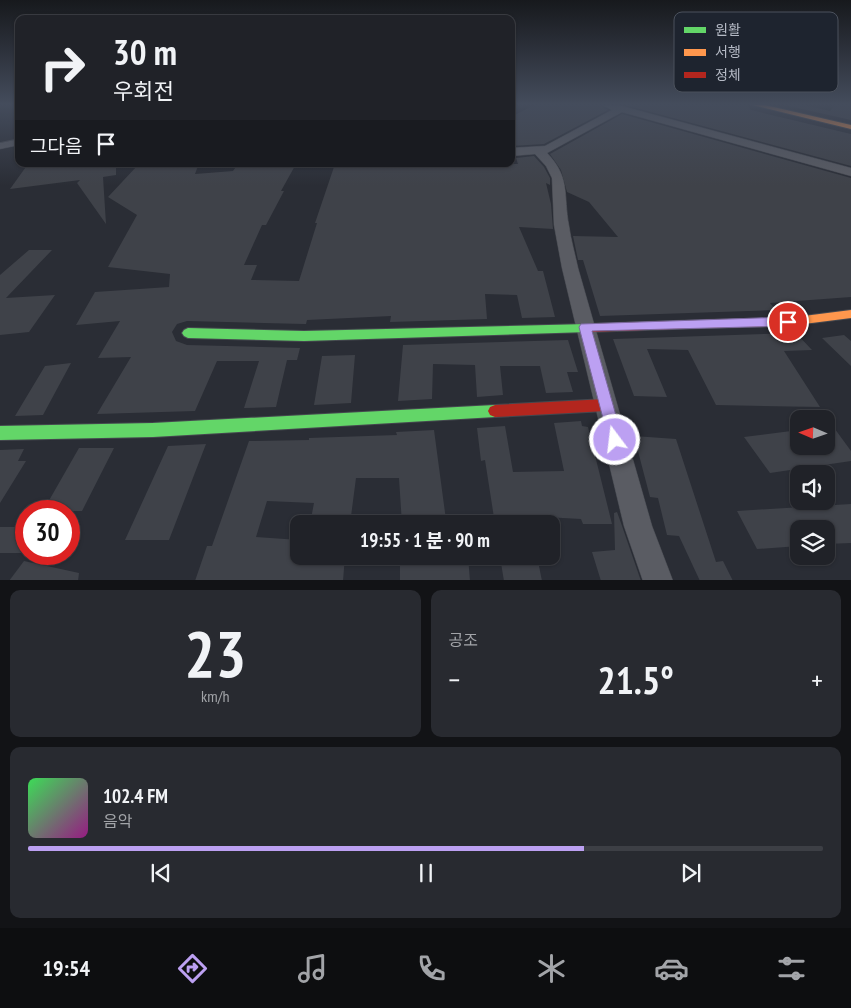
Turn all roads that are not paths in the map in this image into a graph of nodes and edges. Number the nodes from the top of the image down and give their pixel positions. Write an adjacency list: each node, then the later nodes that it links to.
1 (579, 132): 5 (street)
2 (705, 132): 7 (street)
3 (15, 143): 4 (street)
4 (0, 146)
5 (538, 150): 6 (street); 9 (street)
6 (515, 152)
7 (851, 172)
8 (851, 314): 9 (street)
9 (585, 327): 10 (street); 11 (street)
10 (188, 332)
11 (606, 405): 12 (street); 13 (street)
12 (0, 434)
13 (658, 580)

